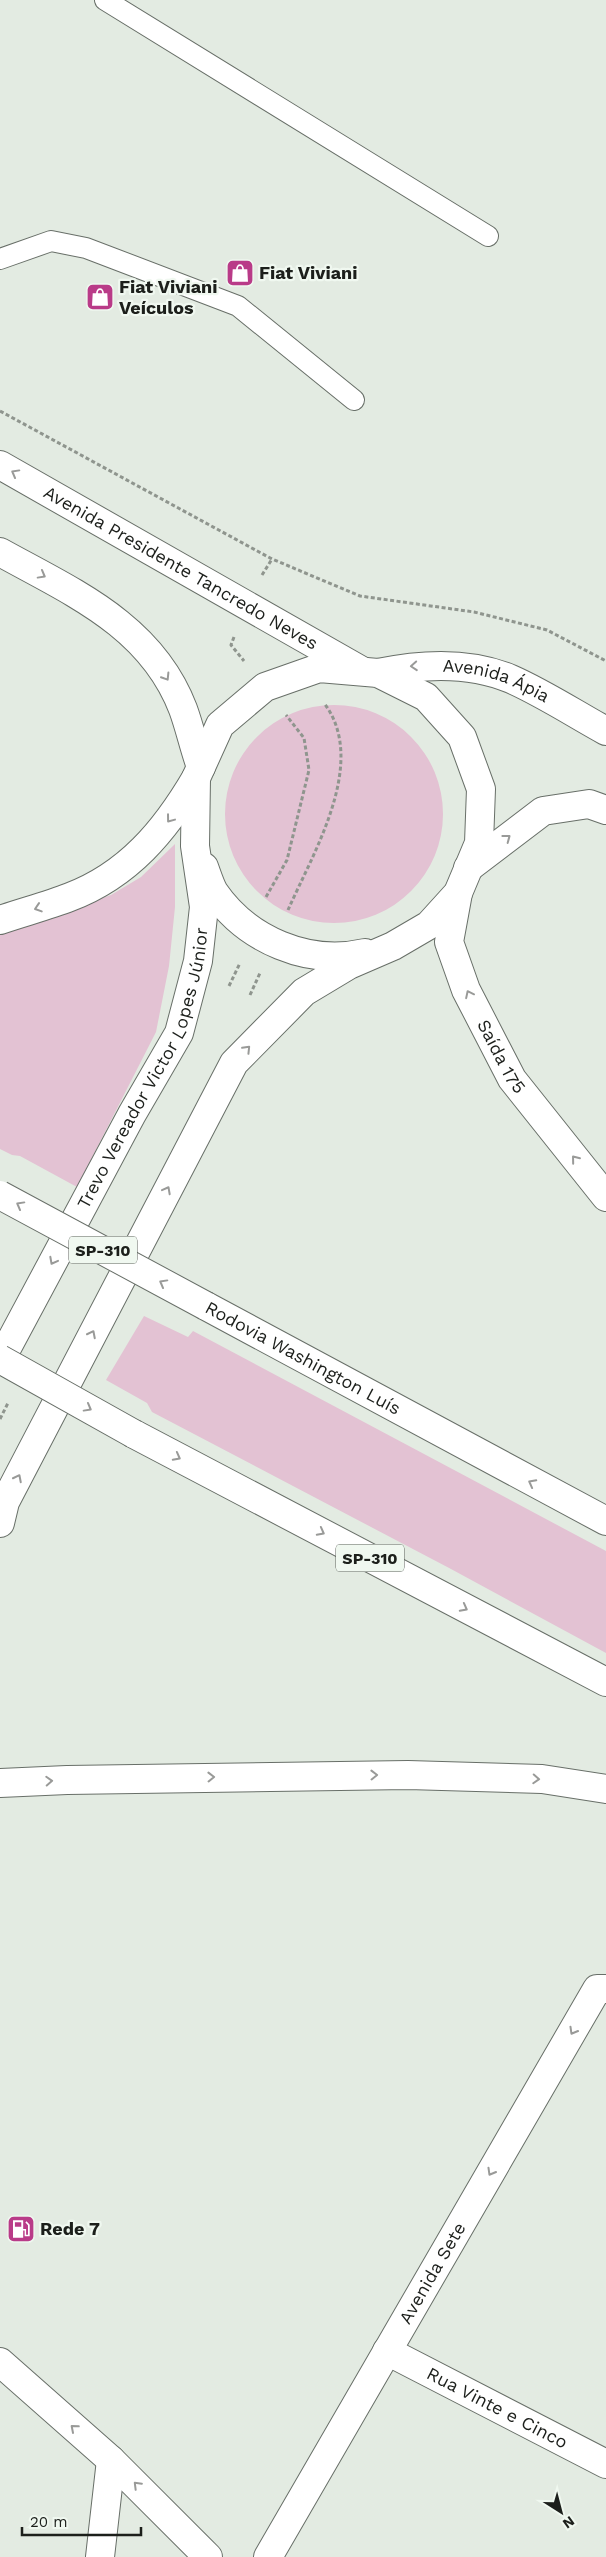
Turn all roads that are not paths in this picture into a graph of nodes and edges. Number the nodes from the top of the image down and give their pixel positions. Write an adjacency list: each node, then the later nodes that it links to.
1 (104, 0): 2 (lane)
2 (488, 236)
3 (0, 259): 4 (lane)
4 (354, 400)
5 (0, 465): 7 (main road, Avenida Presidente Tancredo Neves, one-way to 5)
6 (0, 552): 9 (main road, one-way to 9)
7 (370, 672): 8 (main road, Avenida Ápia, one-way to 7); 9 (main road, Trevo Vereador Victor Lopes Júnior); 12 (main road, Trevo Vereador Victor Lopes Júnior)
8 (606, 731)
9 (198, 772): 11 (main road, Trevo Vereador Victor Lopes Júnior); 14 (main road, one-way to 14)
10 (606, 810): 12 (main road, one-way to 10)
11 (195, 846): 15 (main road, Trevo Vereador Victor Lopes Júnior); 18 (main road, Trevo Vereador Victor Lopes Júnior, one-way to 18)
12 (468, 868): 13 (main road, Trevo Vereador Victor Lopes Júnior)
13 (458, 893): 15 (main road, Trevo Vereador Victor Lopes Júnior); 17 (main road, Saída 175, one-way to 13)
14 (0, 920)
15 (393, 946): 22 (main road, Trevo Vereador Victor Lopes Júnior, one-way to 15)
16 (0, 1194): 19 (main road, Rodovia Washington Luís / SP-310, one-way to 16, bridge)
17 (606, 1197)
18 (0, 1360): 23 (main road, SP-310, one-way to 23, bridge)
19 (570, 1503): 20 (main road); 21 (main road, Rodovia Washington Luís / SP-310)
20 (606, 1516)
21 (606, 1521)
22 (0, 1523)
23 (606, 1682)
24 (0, 1783): 25 (main road, one-way to 25)
25 (606, 1788)
26 (602, 1989): 27 (main road, Avenida Sete, one-way to 27)
27 (387, 2351): 30 (main road, Rua Vinte e Cinco); 33 (main road, Avenida Sete)
28 (0, 2362): 29 (main road, one-way to 28)
29 (111, 2460): 31 (main road); 32 (main road, one-way to 29)
30 (606, 2464)
31 (100, 2557)
32 (208, 2557)
33 (268, 2557)

